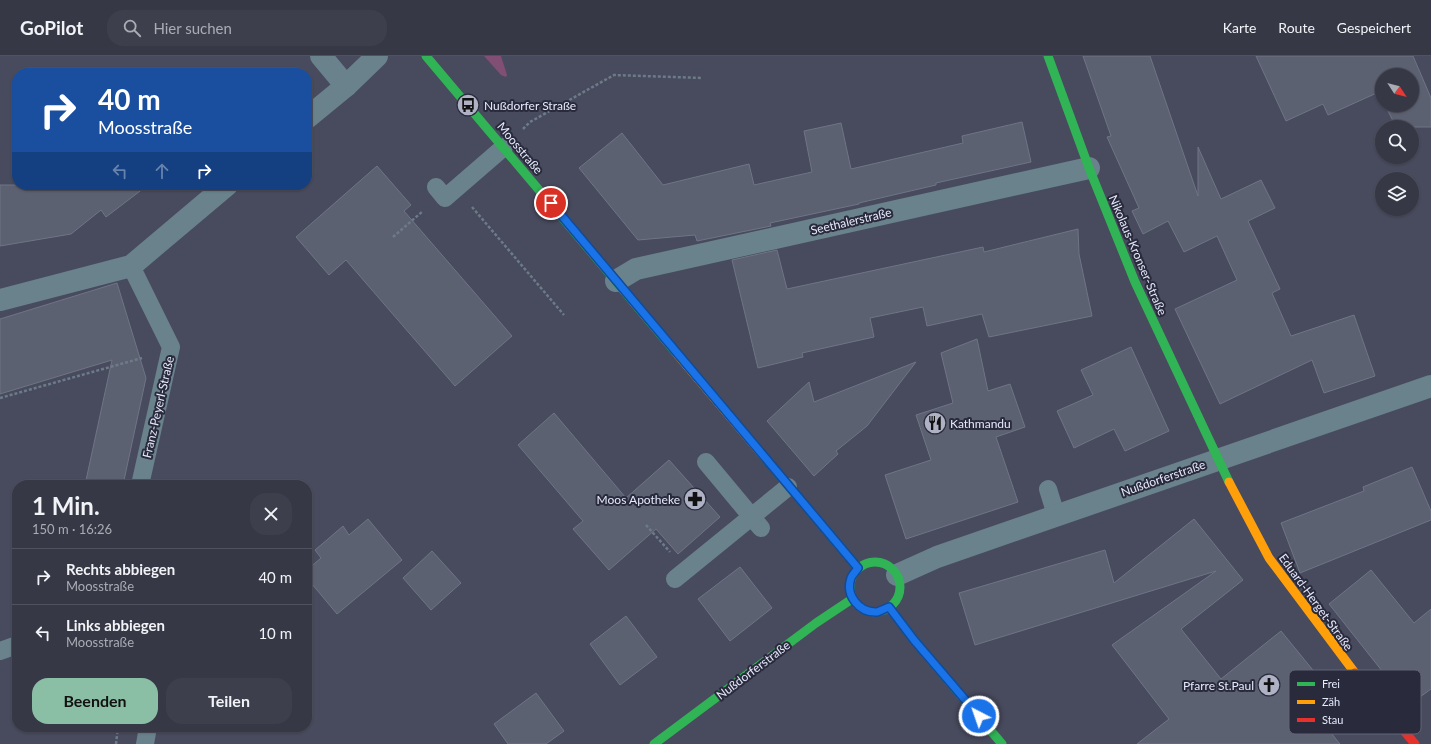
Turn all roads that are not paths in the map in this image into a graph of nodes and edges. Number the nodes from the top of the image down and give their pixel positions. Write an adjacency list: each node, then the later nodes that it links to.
1 (321, 56): 5 (street)
2 (377, 56): 5 (street)
3 (426, 56): 7 (street, Moosstraße)
4 (1048, 56): 8 (street, Nikolaus-Kronser-Straße)
5 (346, 86): 6 (street)
6 (312, 114)
7 (504, 147): 10 (lane); 12 (street, Moosstraße)
8 (1089, 168): 12 (street, Seethalerstraße); 15 (street, Nikolaus-Kronser-Straße)
9 (221, 190): 11 (street)
10 (440, 192)
11 (131, 266): 13 (street); 17 (lane, Franz-Peyerl-Straße)
12 (616, 281): 18 (street, Moosstraße)
13 (0, 300)
14 (1431, 386): 15 (street, Nußdorferstraße)
15 (1217, 460): 20 (street, Nußdorferstraße); 29 (street, Eduard-Herget-Straße)
16 (706, 462): 21 (lane)
17 (141, 480)
18 (788, 486): 21 (lane); 22 (street, Moosstraße)
19 (1048, 489): 20 (lane)
20 (1056, 515): 23 (street, Nußdorferstraße)
21 (757, 522): 24 (lane)
22 (858, 568): 23 (street); 25 (street)
23 (897, 575): 26 (street)
24 (675, 580)
25 (852, 599): 26 (street); 33 (street, Nußdorferstraße)
26 (889, 607): 34 (street)
27 (12, 646): 28 (lane)
28 (0, 650)
29 (1352, 670)
30 (147, 732): 32 (lane)
31 (1406, 734): 35 (street, Eduard-Herget-Straße)
32 (145, 744)
33 (654, 744)
34 (1002, 744)
35 (1415, 744)

